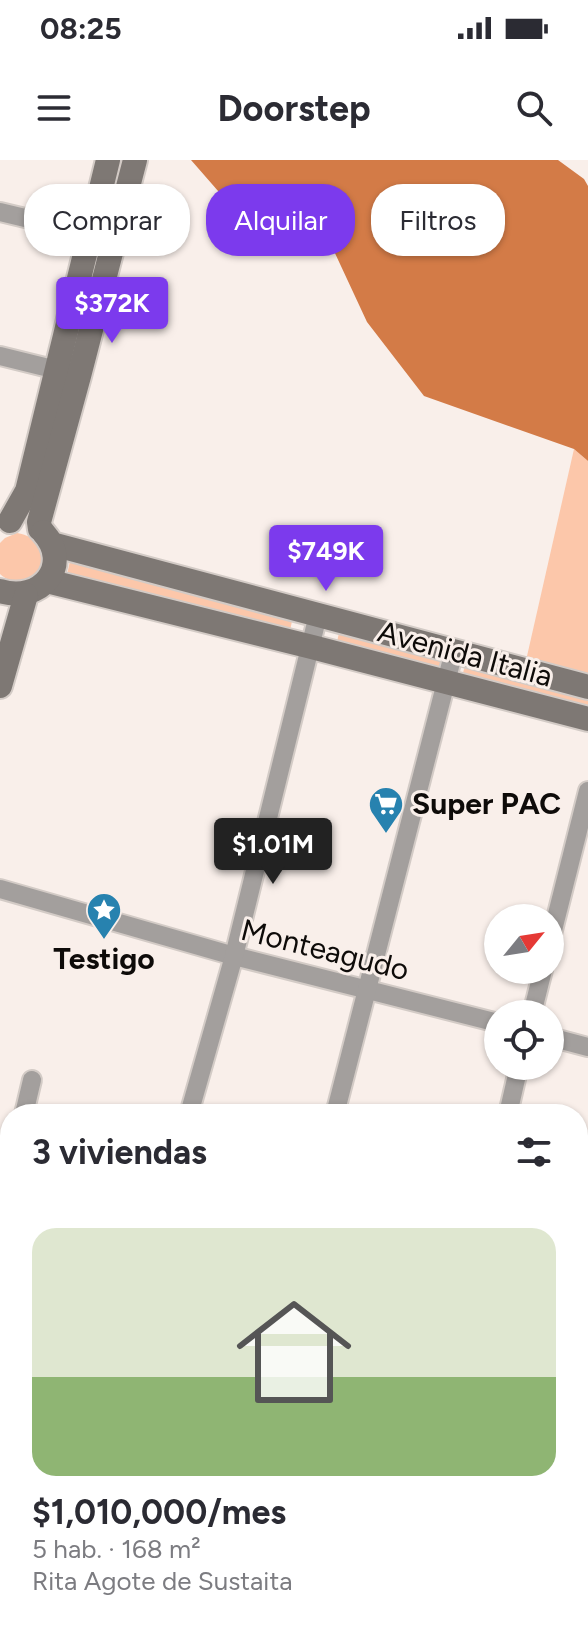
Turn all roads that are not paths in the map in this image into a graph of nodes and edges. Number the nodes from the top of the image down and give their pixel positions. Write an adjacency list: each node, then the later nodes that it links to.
1 (108, 160): 3 (main road)
2 (135, 160): 4 (main road)
3 (102, 184)
4 (128, 184)
5 (0, 212): 6 (street)
6 (24, 218)
7 (86, 256): 10 (main road)
8 (107, 256): 10 (main road)
9 (0, 356): 10 (street)
10 (68, 373): 11 (main road); 12 (main road)
11 (5, 523): 12 (main road, Avenida Italia)
12 (46, 537): 13 (main road); 16 (main road, Avenida Italia)
13 (47, 581): 15 (main road); 17 (main road, Avenida Italia)
14 (0, 591): 15 (main road)
15 (26, 595): 20 (main road)
16 (318, 615): 17 (street); 18 (main road, Avenida Italia)
17 (312, 647): 19 (main road, Avenida Italia); 26 (street)
18 (454, 651): 19 (street); 21 (main road, Avenida Italia)
19 (448, 683): 22 (main road, Avenida Italia); 27 (street)
20 (0, 686)
21 (588, 687)
22 (588, 719)
23 (588, 791): 25 (street)
24 (0, 889): 26 (street, Monteagudo)
25 (560, 904)
26 (234, 956): 27 (street, Monteagudo); 34 (street)
27 (367, 988): 28 (street, Monteagudo); 35 (street)
28 (484, 1019)
29 (564, 1041): 30 (street)
30 (588, 1047)
31 (32, 1080): 33 (street)
32 (516, 1080): 36 (street)
33 (26, 1104)
34 (192, 1104)
35 (338, 1104)
36 (510, 1104)

